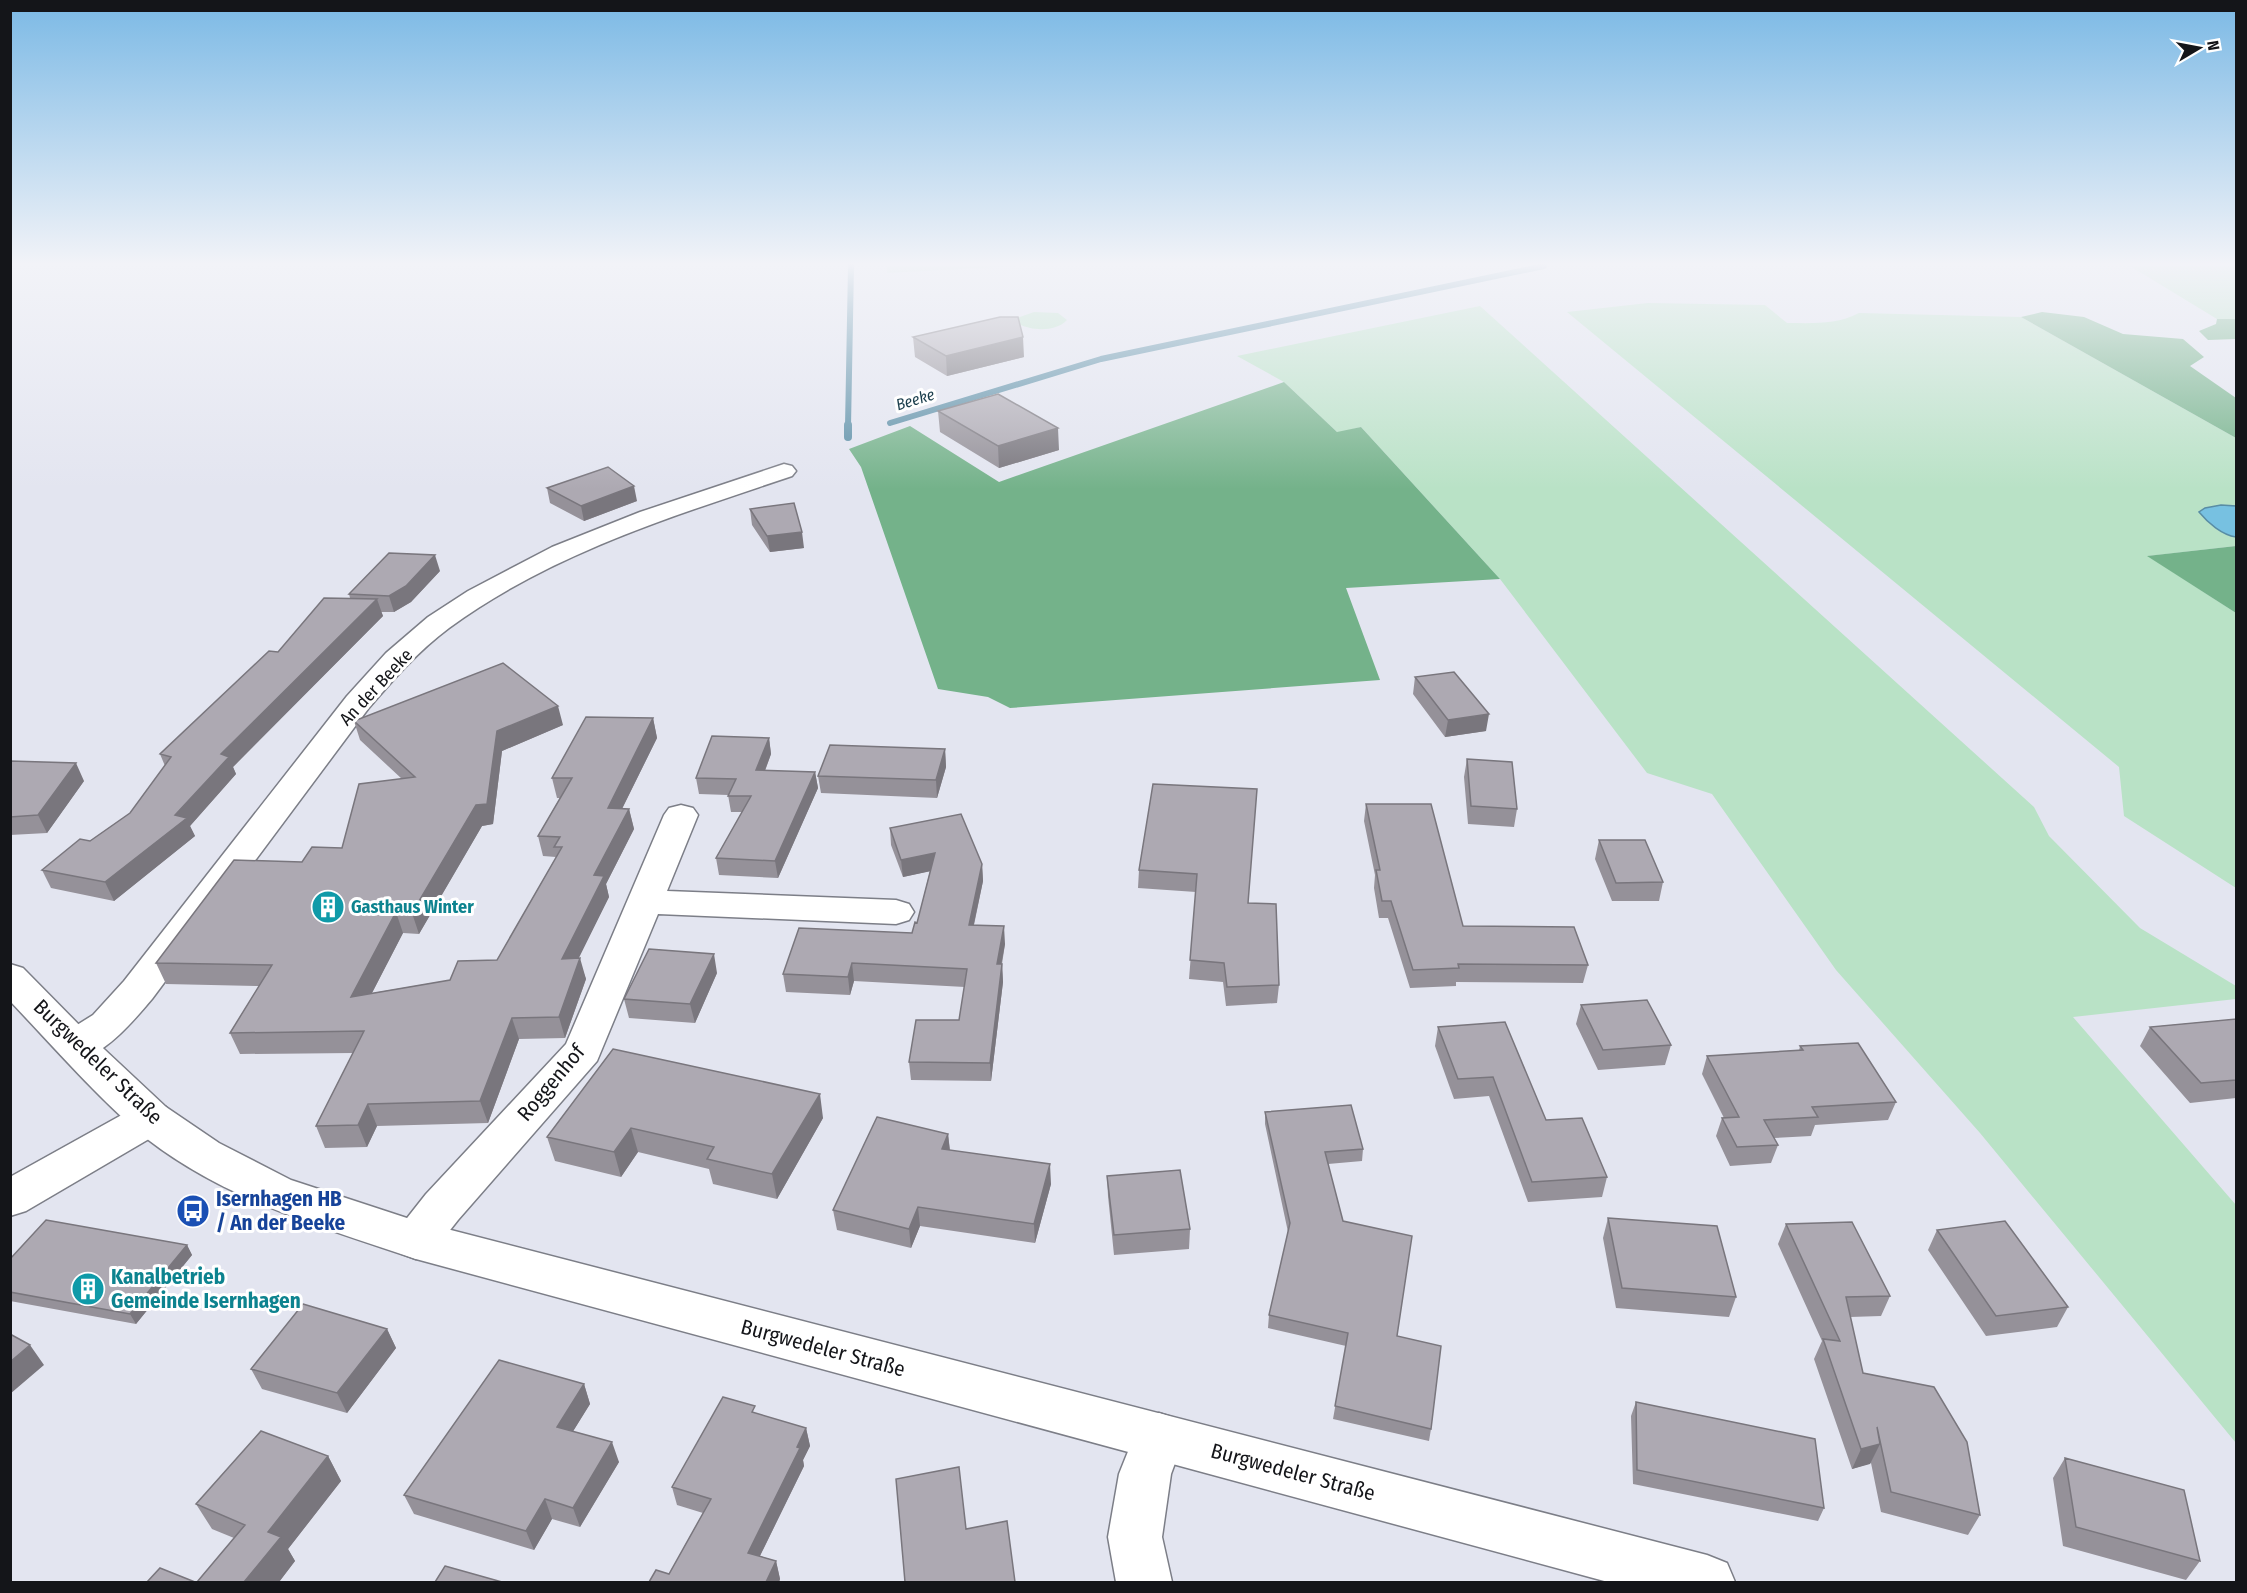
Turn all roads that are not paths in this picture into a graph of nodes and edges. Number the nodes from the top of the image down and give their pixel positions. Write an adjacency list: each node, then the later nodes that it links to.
1 (784, 471): 6 (street, An der Beeke)
2 (681, 815): 3 (street, Roggenhof)
3 (645, 902): 4 (street); 9 (street, Roggenhof)
4 (896, 912)
5 (10, 977): 6 (street, Burgwedeler Straße)
6 (75, 1045): 7 (street, Burgwedeler Straße)
7 (151, 1118): 8 (street); 9 (street, Burgwedeler Straße)
8 (10, 1199)
9 (416, 1239): 10 (street, Burgwedeler Straße)
10 (1159, 1436): 11 (street); 12 (street, Burgwedeler Straße)
11 (1144, 1582)
12 (1707, 1582)

